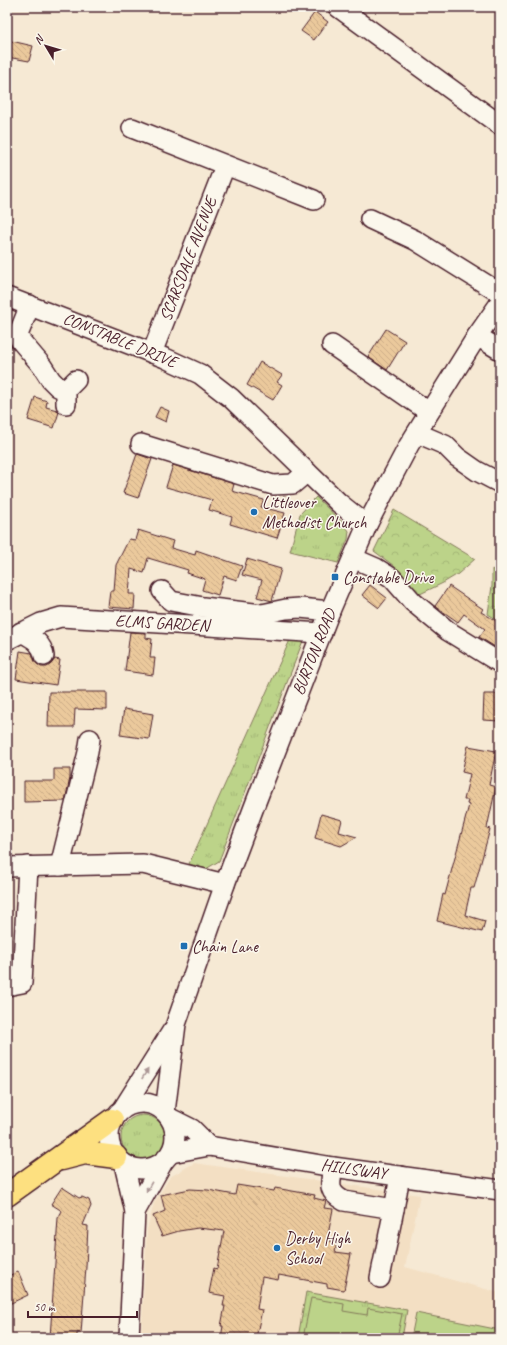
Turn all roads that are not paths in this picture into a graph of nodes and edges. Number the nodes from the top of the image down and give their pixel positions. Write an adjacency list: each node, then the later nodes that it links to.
1 (338, 7): 2 (street)
2 (500, 125)
3 (132, 128): 4 (street)
4 (225, 166): 5 (street); 15 (street, SCARSDALE AVENUE)
5 (314, 200)
6 (370, 219): 7 (street)
7 (500, 293)
8 (7, 297): 10 (street, CONSTABLE DRIVE)
9 (500, 303): 11 (street, BURTON ROAD)
10 (30, 305): 12 (street); 15 (street, CONSTABLE DRIVE)
11 (477, 336): 14 (street); 17 (street, BURTON ROAD)
12 (13, 338): 16 (street)
13 (332, 345): 17 (street)
14 (500, 350)
15 (152, 353): 20 (street, CONSTABLE DRIVE)
16 (69, 391)
17 (429, 412): 18 (street, BURTON ROAD)
18 (417, 433): 21 (street); 22 (street, BURTON ROAD)
19 (141, 444): 20 (street)
20 (307, 472): 22 (street, CONSTABLE DRIVE)
21 (500, 484)
22 (368, 523): 23 (street, BURTON ROAD)
23 (353, 558): 25 (street, BURTON ROAD); 29 (street)
24 (162, 590): 25 (street)
25 (330, 611): 26 (street, BURTON ROAD)
26 (322, 633): 27 (street, ELMS GARDEN); 34 (street, BURTON ROAD)
27 (14, 636): 28 (street)
28 (44, 656)
29 (500, 663)
30 (90, 739): 32 (street)
31 (28, 866): 32 (street); 33 (street); 35 (street)
32 (60, 866): 34 (street)
33 (7, 867)
34 (225, 884): 36 (street, BURTON ROAD)
35 (7, 986)
36 (176, 1024): 37 (street, BURTON ROAD, one-way to 36); 38 (street, BURTON ROAD)
37 (118, 1114): 38 (street); 41 (main road); 42 (street)
38 (168, 1115): 39 (street); 40 (street)
39 (209, 1146): 40 (street, HILLSWAY); 43 (street, HILLSWAY)
40 (167, 1157): 42 (street); 48 (street, one-way to 48)
41 (57, 1160): 42 (main road); 46 (main road)
42 (120, 1161): 48 (street)
43 (333, 1167): 44 (street, HILLSWAY); 47 (street)
44 (400, 1176): 45 (street, HILLSWAY); 47 (street)
45 (500, 1190)
46 (7, 1195)
47 (394, 1209): 49 (street)
48 (135, 1212): 50 (street)
49 (380, 1278)
50 (128, 1338)

